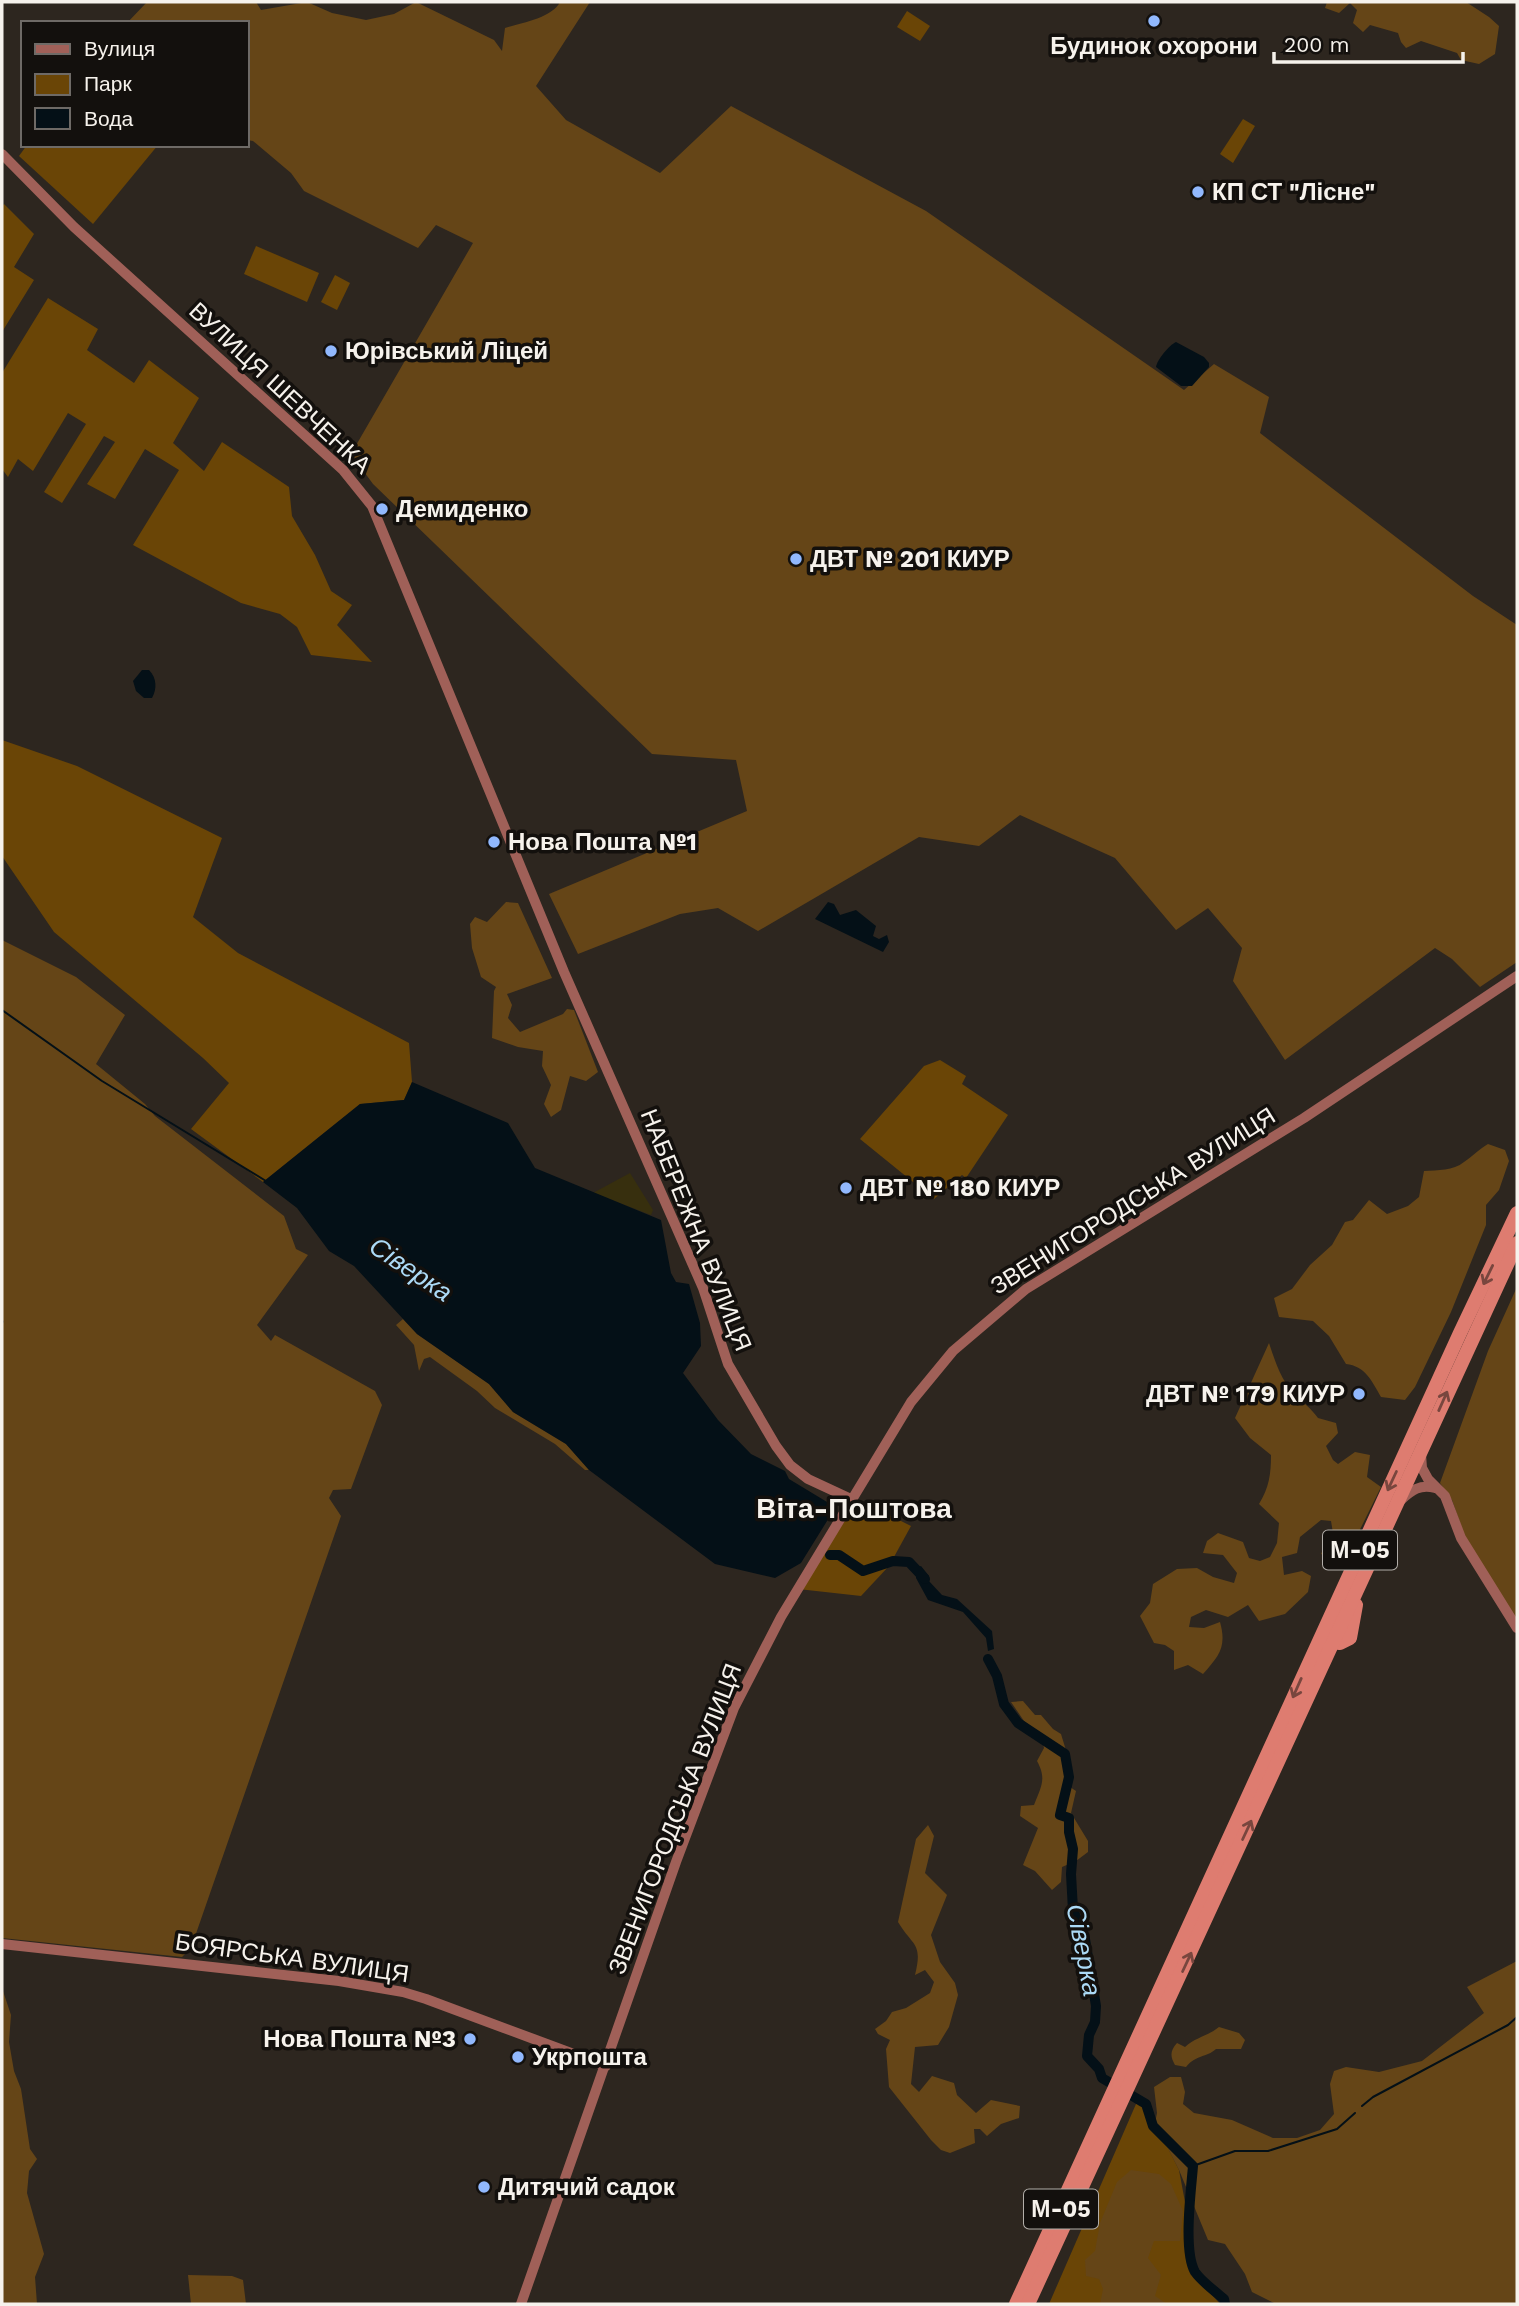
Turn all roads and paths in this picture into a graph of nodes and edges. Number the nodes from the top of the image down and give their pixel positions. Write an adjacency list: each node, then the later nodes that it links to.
1 (2, 154): 2 (street, ВУЛИЦЯ ШЕВЧЕНКА)
2 (550, 938): 8 (street, НАБЕРЕЖНА ВУЛИЦЯ)
3 (1517, 976): 8 (street, ЗВЕНИГОРОДСЬКА ВУЛИЦЯ)
4 (1517, 1213): 10 (highway, М-05, one-way to 10)
5 (1517, 1244): 6 (highway, М-05, one-way to 5)
6 (1421, 1454): 7 (street); 9 (highway, М-05)
7 (1438, 1489): 9 (street); 11 (street)
8 (851, 1499): 15 (street, ЗВЕНИГОРОДСЬКА ВУЛИЦЯ)
9 (1395, 1507): 12 (highway, М-05)
10 (1343, 1587): 12 (highway); 13 (highway, М-05, one-way to 13)
11 (1517, 1628)
12 (1334, 1642): 13 (highway, М-05, one-way to 12)
13 (1213, 1890): 16 (highway, М-05)
14 (2, 1944): 15 (street, БОЯРСЬКА ВУЛИЦЯ)
15 (606, 2066): 17 (street, ЗВЕНИГОРОДСЬКА ВУЛИЦЯ)
16 (1110, 2115): 18 (highway, М-05); 19 (highway, М-05)
17 (521, 2304)
18 (1016, 2304)
19 (1028, 2304)

